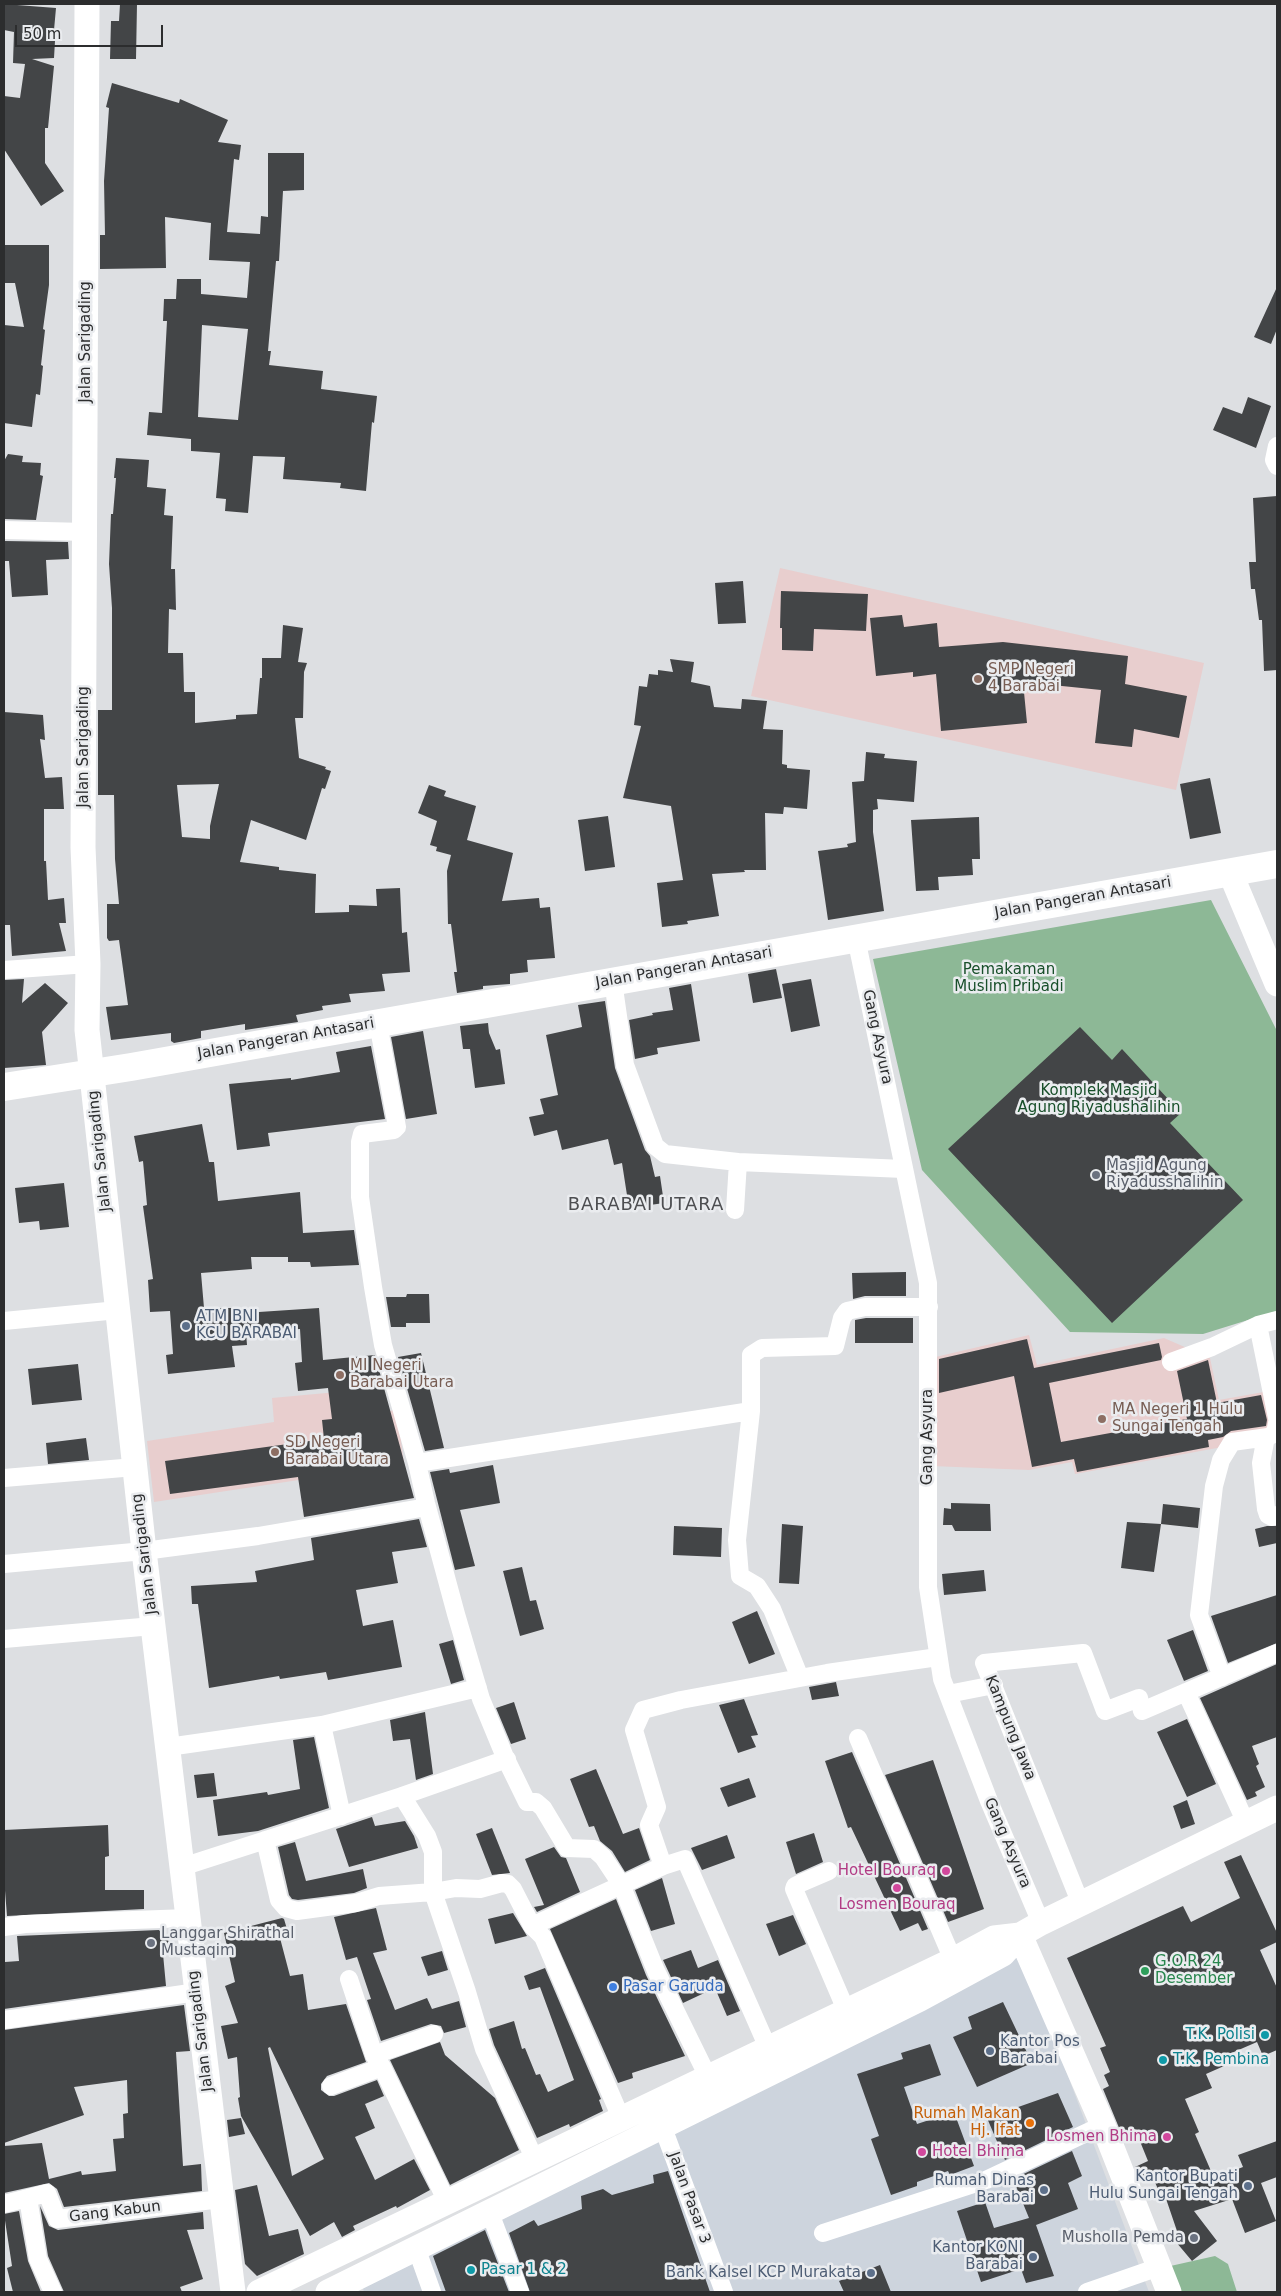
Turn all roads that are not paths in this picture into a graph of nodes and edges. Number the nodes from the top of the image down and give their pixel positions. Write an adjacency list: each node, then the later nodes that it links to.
1 (86, 4): 5 (street, Jalan Sarigading)
2 (1277, 446): 3 (street)
3 (1277, 466)
4 (4, 530): 5 (street)
5 (86, 532): 9 (street, Jalan Sarigading)
6 (1277, 864): 7 (main road, Jalan Pangeran Antasari)
7 (1230, 872): 8 (main road, Jalan Pangeran Antasari); 12 (street)
8 (856, 938): 11 (main road, Jalan Pangeran Antasari); 17 (street, Gang Asyura)
9 (88, 964): 10 (street); 14 (street, Jalan Sarigading)
10 (4, 970)
11 (613, 981): 13 (main road, Jalan Pangeran Antasari); 16 (street)
12 (1277, 984)
13 (378, 1023): 14 (main road, Jalan Pangeran Antasari); 29 (street)
14 (92, 1073): 15 (main road, Jalan Pangeran Antasari); 20 (street, Jalan Sarigading)
15 (4, 1087)
16 (738, 1162): 17 (street); 18 (street)
17 (904, 1169): 19 (street, Gang Asyura)
18 (735, 1210)
19 (928, 1307): 25 (street); 39 (street, Gang Asyura)
20 (118, 1310): 22 (street); 30 (street, Jalan Sarigading)
21 (1277, 1320): 23 (street)
22 (4, 1321)
23 (1258, 1325): 24 (street); 26 (street)
24 (1171, 1362)
25 (750, 1411): 29 (street); 41 (street)
26 (1277, 1418)
27 (1277, 1423): 28 (street)
28 (1266, 1437): 33 (street); 40 (street)
29 (417, 1462): 32 (street)
30 (135, 1467): 31 (street); 34 (street, Jalan Sarigading)
31 (4, 1478)
32 (427, 1507): 34 (street); 43 (street)
33 (1277, 1515)
34 (144, 1551): 35 (street); 36 (street, Jalan Sarigading)
35 (4, 1564)
36 (153, 1626): 37 (street); 48 (street, Jalan Sarigading)
37 (4, 1639)
38 (1277, 1653): 40 (street, Kampung Jawa)
39 (938, 1656): 41 (street); 45 (street, Gang Asyura)
40 (1222, 1676): 44 (street, Kampung Jawa)
41 (800, 1678): 55 (street)
42 (994, 1685): 44 (street, Kampung Jawa); 45 (street); 60 (street, Kampung Jawa)
43 (478, 1688): 46 (street); 49 (street)
44 (1186, 1692): 53 (street)
45 (948, 1694): 62 (street, Gang Asyura)
46 (322, 1725): 48 (street); 52 (street)
47 (858, 1738): 66 (street)
48 (168, 1746): 56 (street, Jalan Sarigading)
49 (507, 1760): 50 (street); 58 (street)
50 (402, 1796): 52 (street); 59 (street)
51 (1277, 1808): 53 (street)
52 (342, 1816): 54 (street)
53 (1246, 1823): 60 (street)
54 (265, 1840): 56 (street); 59 (street)
55 (663, 1866): 58 (street); 72 (street)
56 (182, 1867): 61 (street, Jalan Sarigading)
57 (829, 1871): 69 (street)
58 (622, 1886): 63 (street); 74 (street)
59 (433, 1892): 63 (street); 80 (street)
60 (1080, 1902): 62 (street)
61 (188, 1918): 64 (street); 68 (street, Jalan Sarigading)
62 (1041, 1923): 65 (street)
63 (532, 1926): 77 (street)
64 (4, 1927)
65 (1020, 1935): 66 (street); 78 (street); 79 (street)
66 (953, 1960): 69 (street)
67 (349, 1979): 73 (street)
68 (197, 1992): 70 (street); 82 (street, Jalan Sarigading)
69 (846, 2010): 72 (street)
70 (4, 2020)
71 (434, 2034): 73 (street)
72 (768, 2048): 74 (street)
73 (378, 2061): 75 (street); 83 (street)
74 (708, 2077): 76 (street)
75 (331, 2086)
76 (653, 2103): 77 (street); 79 (street, Jalan Pasar 3)
77 (621, 2118): 80 (street)
78 (1104, 2125): 86 (street); 88 (street)
79 (663, 2127): 85 (street); 95 (street, Jalan Pasar 3)
80 (535, 2160): 83 (street)
81 (28, 2198): 82 (street, Gang Kabun); 84 (street, Gang Kabun); 89 (street)
82 (222, 2199): 90 (street, Jalan Sarigading)
83 (447, 2202): 91 (street)
84 (4, 2204)
85 (490, 2213): 87 (street); 94 (street)
86 (823, 2233)
87 (416, 2250): 92 (street); 93 (street)
88 (1159, 2267): 96 (street); 97 (street)
89 (52, 2292)
90 (233, 2292)
91 (259, 2292)
92 (328, 2292)
93 (432, 2292)
94 (520, 2292)
95 (724, 2292)
96 (1087, 2292)
97 (1169, 2292)

